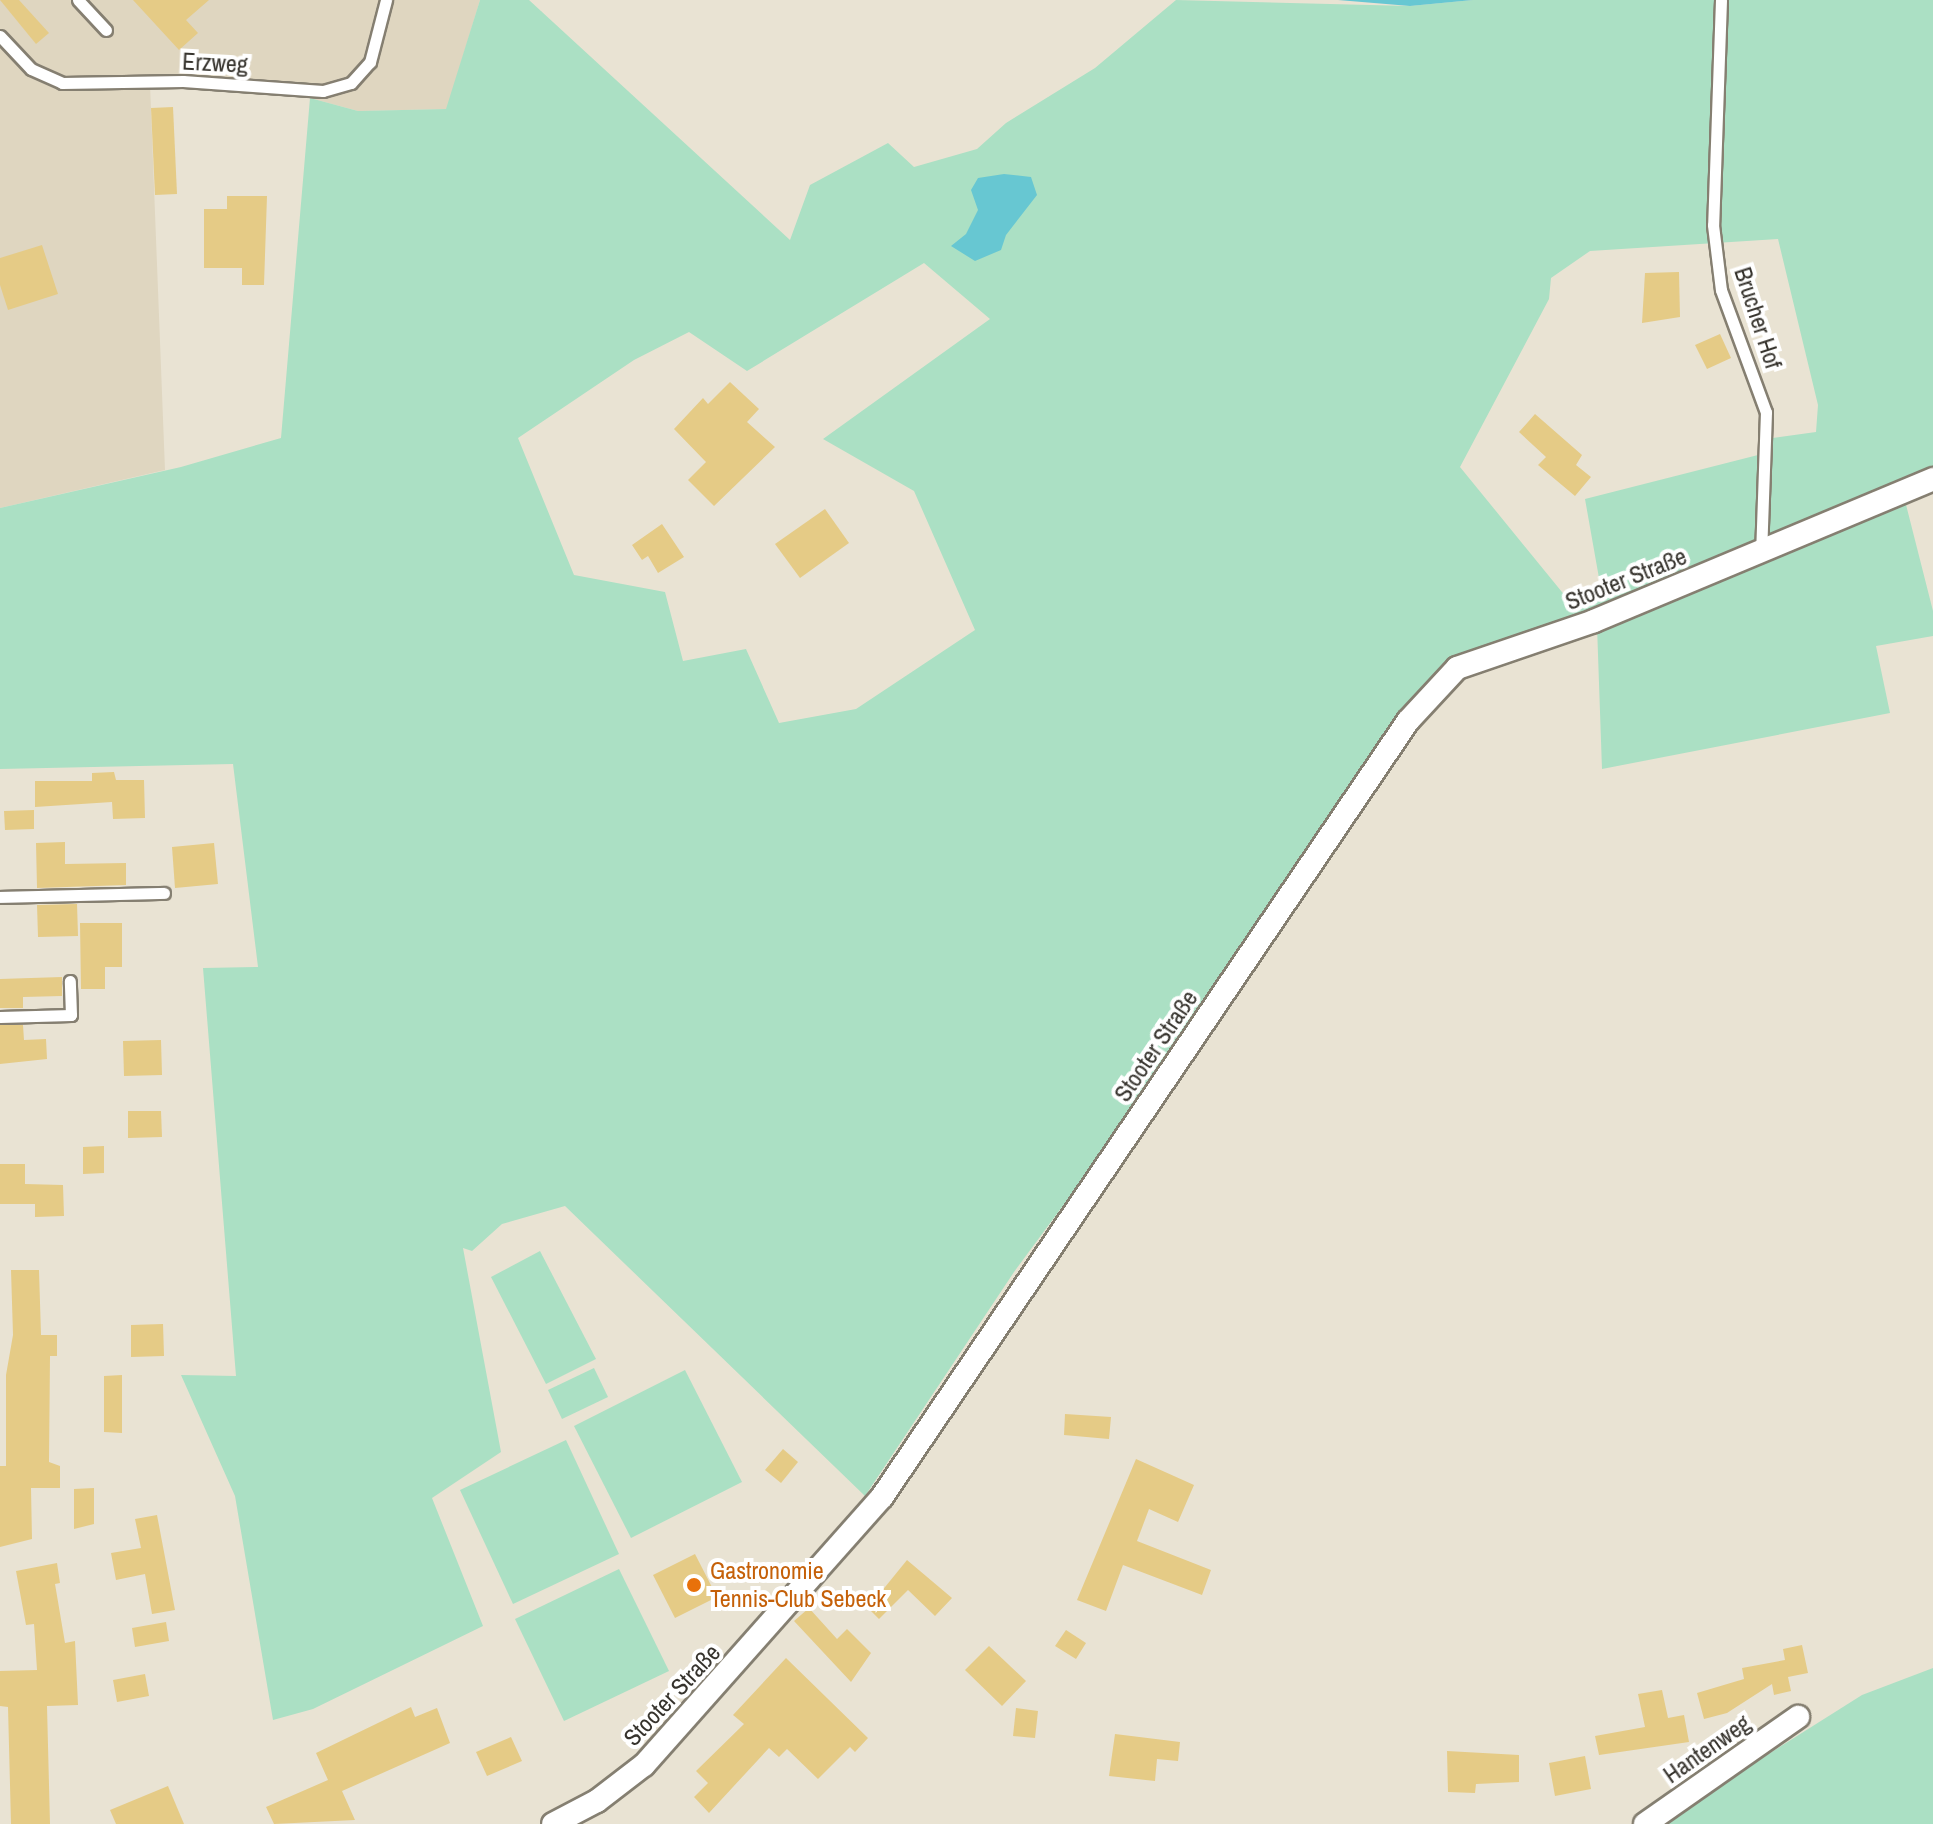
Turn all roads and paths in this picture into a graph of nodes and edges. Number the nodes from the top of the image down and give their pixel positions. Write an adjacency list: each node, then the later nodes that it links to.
1 (78, 0): 4 (lane)
2 (386, 0): 5 (lane, Erzweg)
3 (1721, 0): 7 (lane, Brucher Hof)
4 (106, 30)
5 (0, 36)
6 (1933, 479): 7 (street, Stooter Straße)
7 (1761, 552): 13 (street, Stooter Straße)
8 (164, 893): 9 (lane)
9 (0, 897)
10 (70, 981): 11 (lane)
11 (0, 1017)
12 (1798, 1717): 14 (street, Hantenweg)
13 (553, 1824)
14 (1645, 1824)

